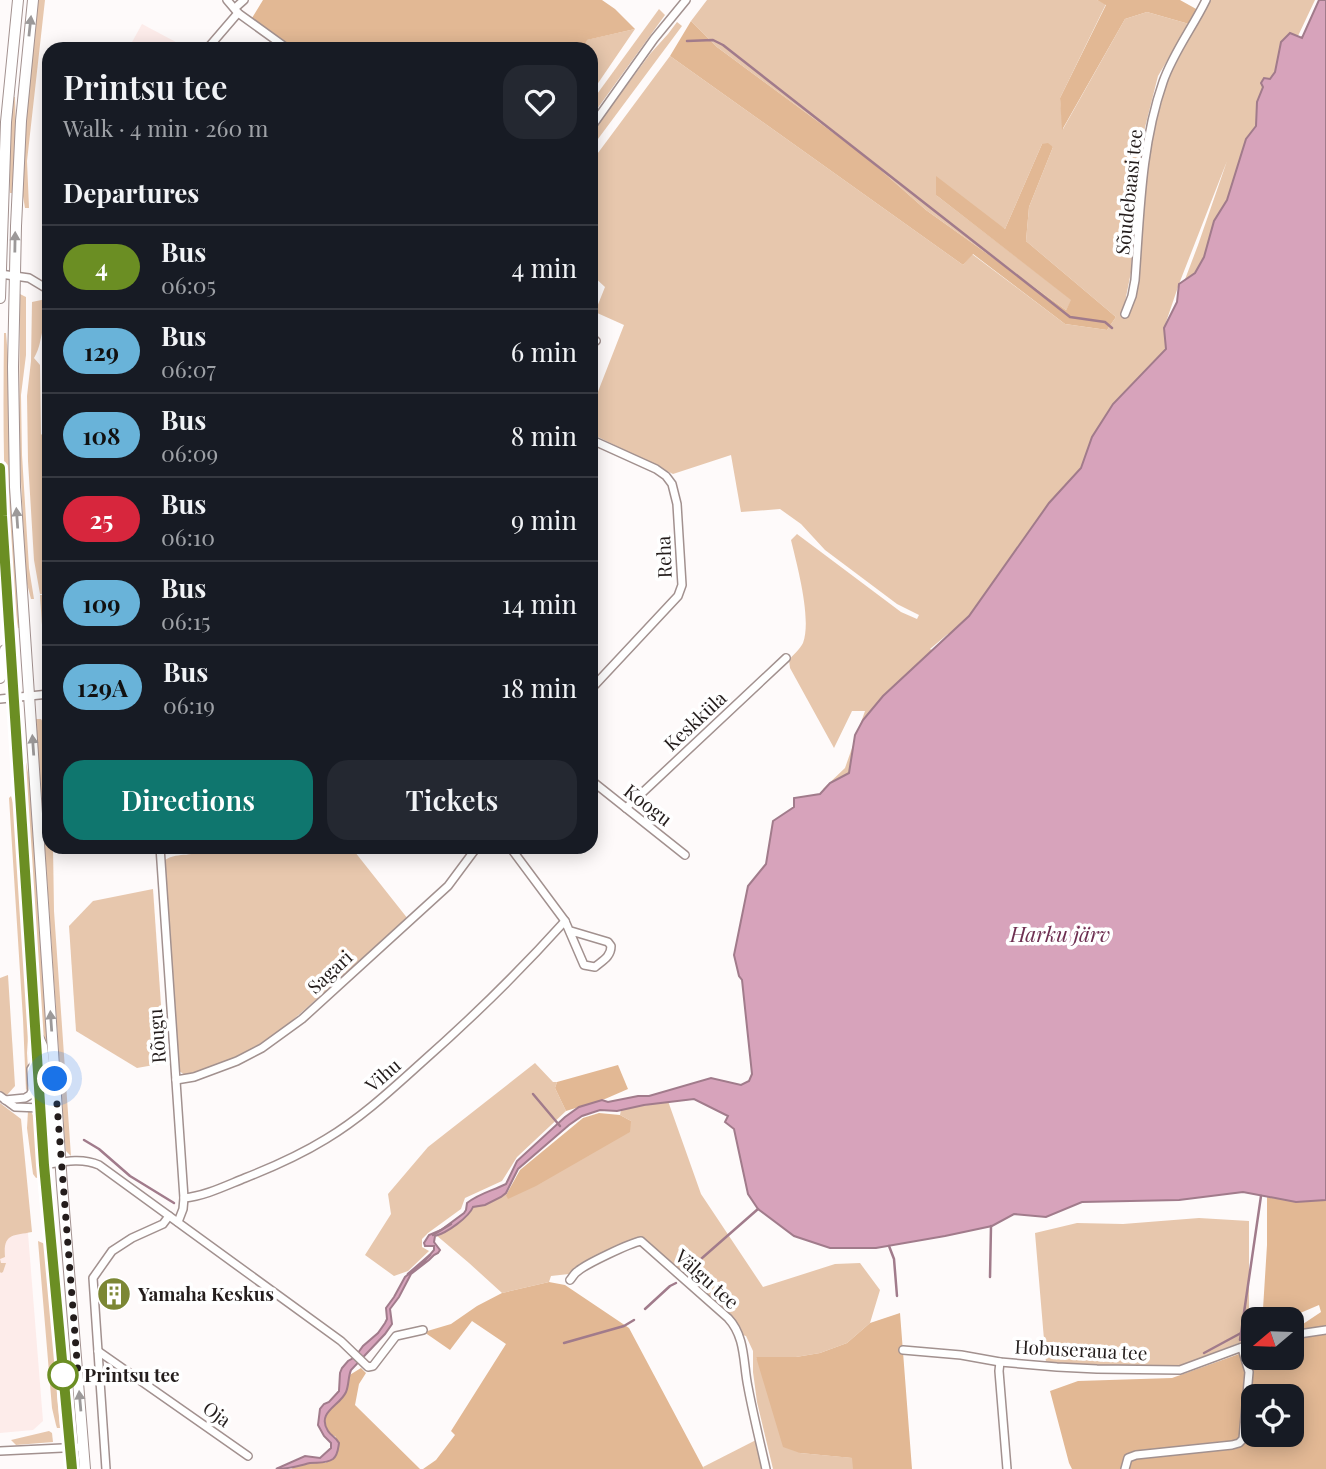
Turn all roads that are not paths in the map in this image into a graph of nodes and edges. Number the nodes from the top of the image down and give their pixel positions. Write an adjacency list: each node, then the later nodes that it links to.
1 (18, 0): 11 (main road)
2 (33, 0): 12 (main road, one-way to 2)
3 (228, 0): 7 (street)
4 (244, 0): 7 (street)
5 (686, 0): 10 (street)
6 (1206, 0): 15 (street, Sõudebaasi tee)
7 (237, 10): 8 (street); 9 (street)
8 (212, 42)
9 (279, 42)
10 (598, 118)
11 (0, 274): 12 (street); 14 (main road)
12 (15, 275): 13 (street); 23 (main road, one-way to 12)
13 (42, 286)
14 (0, 298)
15 (1125, 314)
16 (598, 443): 21 (street, Reha)
17 (0, 468): 18 (main road)
18 (9, 630): 20 (main road); 24 (main road)
19 (786, 658): 27 (street, Keskküla)
20 (0, 678)
21 (598, 682)
22 (42, 695): 23 (street)
23 (29, 696): 24 (street); 39 (main road, one-way to 23)
24 (14, 698): 25 (street); 34 (main road)
25 (0, 699)
26 (598, 785): 27 (street, Koogu)
27 (626, 808): 31 (street, Koogu)
28 (160, 854): 36 (street, Rõugu)
29 (472, 854): 36 (street, Sagari)
30 (515, 854): 32 (street)
31 (685, 855)
32 (565, 921): 33 (street); 41 (street, Vihu)
33 (571, 931): 33 (street)
34 (34, 1026): 35 (main road); 39 (main road)
35 (37, 1061): 37 (street); 38 (main road)
36 (176, 1080): 41 (street, Rõugu)
37 (3, 1098): 38 (street)
38 (40, 1108): 40 (main road)
39 (61, 1162): 40 (street); 42 (street); 53 (main road, one-way to 39)
40 (44, 1165): 54 (main road)
41 (184, 1198): 43 (street, Rõugu)
42 (169, 1216): 43 (street); 50 (street)
43 (178, 1222): 45 (street)
44 (570, 1280): 60 (street, Välgu tee)
45 (423, 1330)
46 (1326, 1330): 47 (street)
47 (1304, 1333)
48 (1241, 1348): 51 (street, Hobuseraua tee)
49 (903, 1350): 51 (street, Hobuseraua tee)
50 (98, 1351): 56 (street, Oja); 59 (street)
51 (1000, 1362): 61 (street)
52 (1248, 1370): 62 (street)
53 (83, 1447): 54 (street); 58 (main road)
54 (70, 1448): 55 (street); 57 (main road)
55 (0, 1451)
56 (248, 1456)
57 (72, 1469)
58 (85, 1469)
59 (106, 1469)
60 (766, 1469)
61 (1007, 1469)
62 (1125, 1469)

